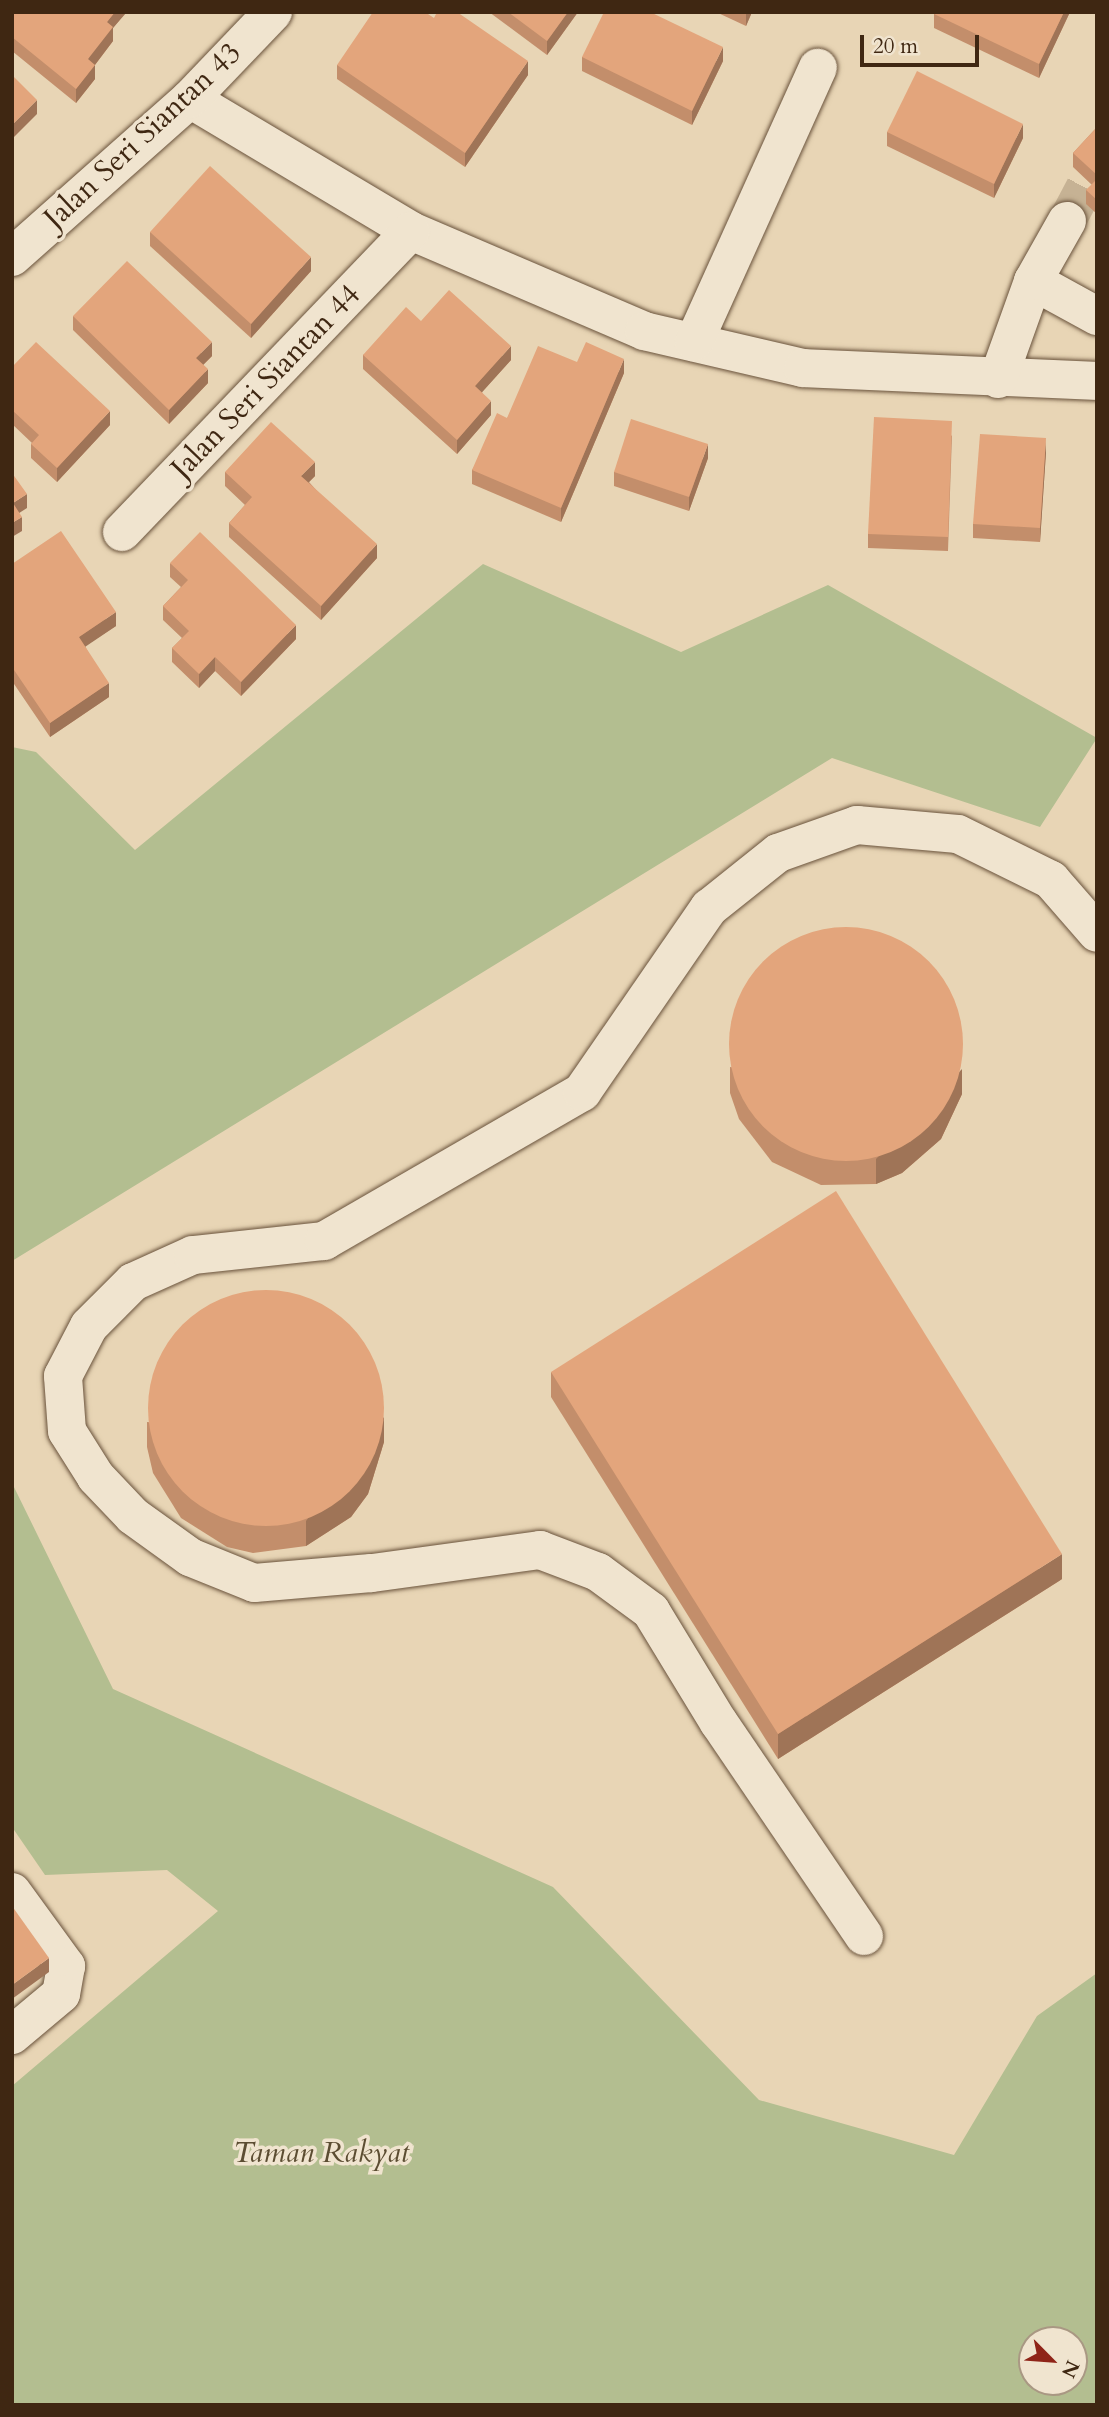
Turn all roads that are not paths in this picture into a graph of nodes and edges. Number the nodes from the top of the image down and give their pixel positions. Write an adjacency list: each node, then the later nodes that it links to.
1 (273, 12): 3 (street, Jalan Seri Siantan 43)
2 (818, 68): 9 (street)
3 (190, 99): 5 (street); 6 (street, Jalan Seri Siantan 43)
4 (1067, 221): 7 (street)
5 (411, 231): 9 (street); 12 (street, Jalan Seri Siantan 44)
6 (12, 257)
7 (1033, 281): 8 (street); 10 (street)
8 (1097, 316)
9 (694, 342): 10 (street)
10 (998, 379): 11 (street)
11 (1097, 381)
12 (122, 533)
13 (1097, 933): 15 (street)
14 (12, 1892): 16 (street)
15 (864, 1936)
16 (12, 2035)

